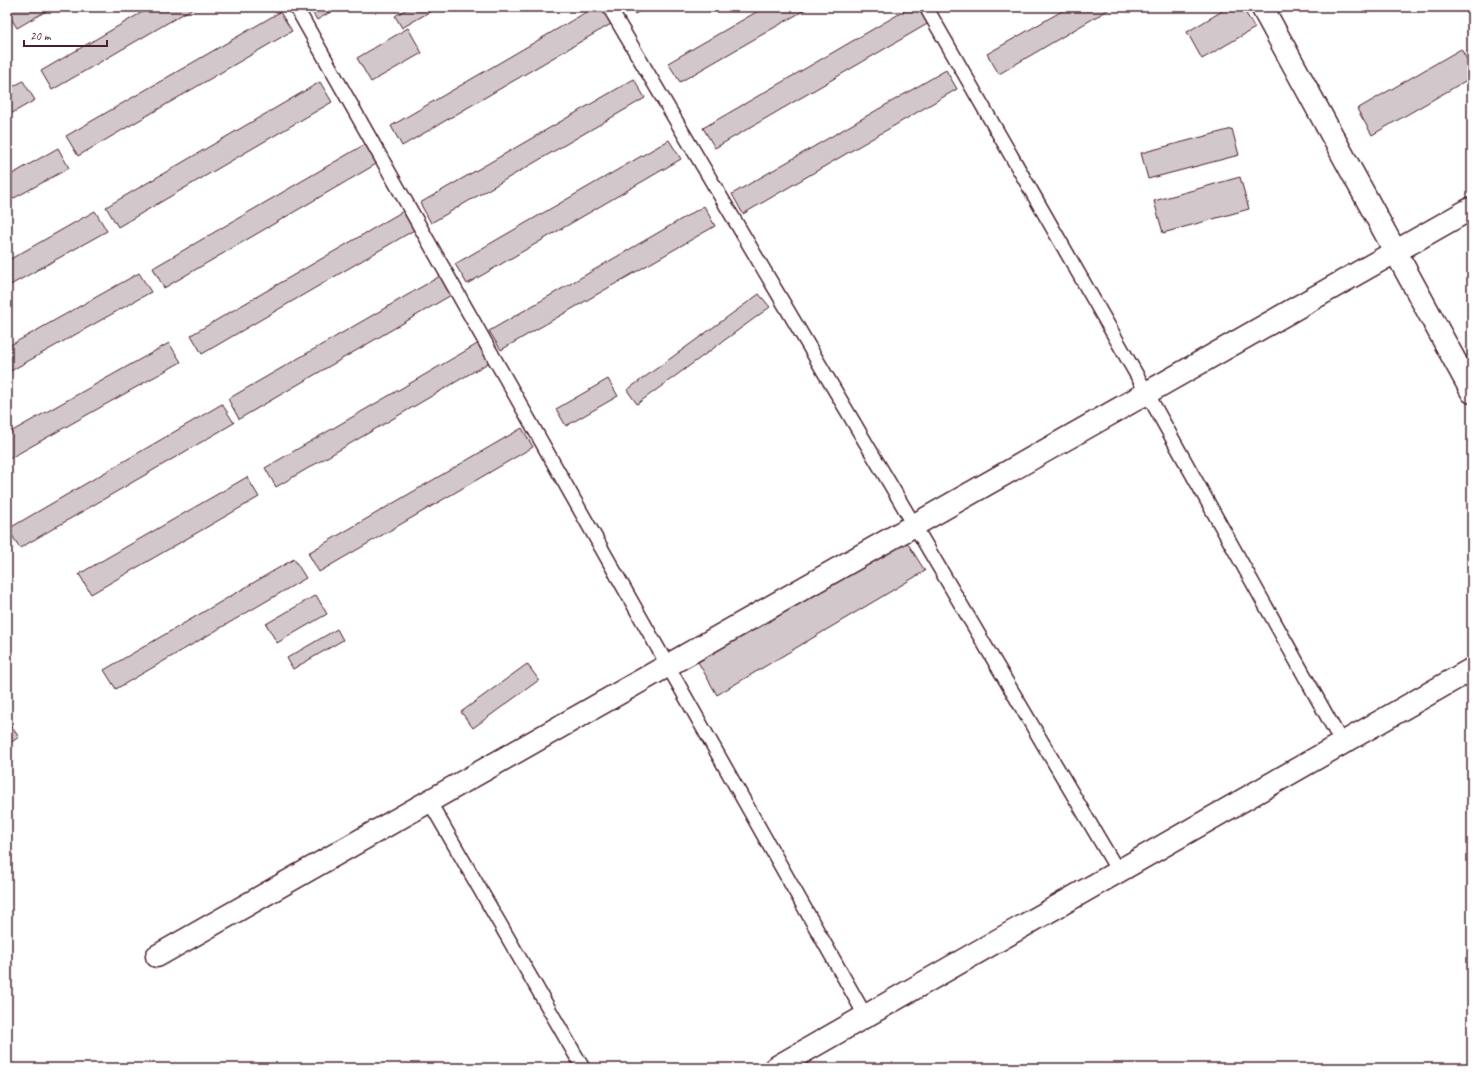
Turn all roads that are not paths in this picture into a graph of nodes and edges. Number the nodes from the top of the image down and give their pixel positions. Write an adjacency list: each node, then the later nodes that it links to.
1 (296, 7): 10 (lane)
2 (610, 7): 9 (lane)
3 (926, 7): 8 (lane)
4 (1262, 7): 6 (street)
5 (1472, 208): 6 (street)
6 (1396, 251): 7 (street); 8 (street)
7 (1472, 392)
8 (1147, 393): 9 (street); 12 (lane)
9 (914, 525): 10 (street); 14 (lane)
10 (668, 665): 13 (street); 16 (lane)
11 (1472, 669): 12 (street)
12 (1342, 743): 14 (street)
13 (429, 801): 15 (street); 17 (lane)
14 (1118, 871): 16 (street)
15 (157, 956)
16 (865, 1015): 18 (street)
17 (583, 1068)
18 (775, 1068)

